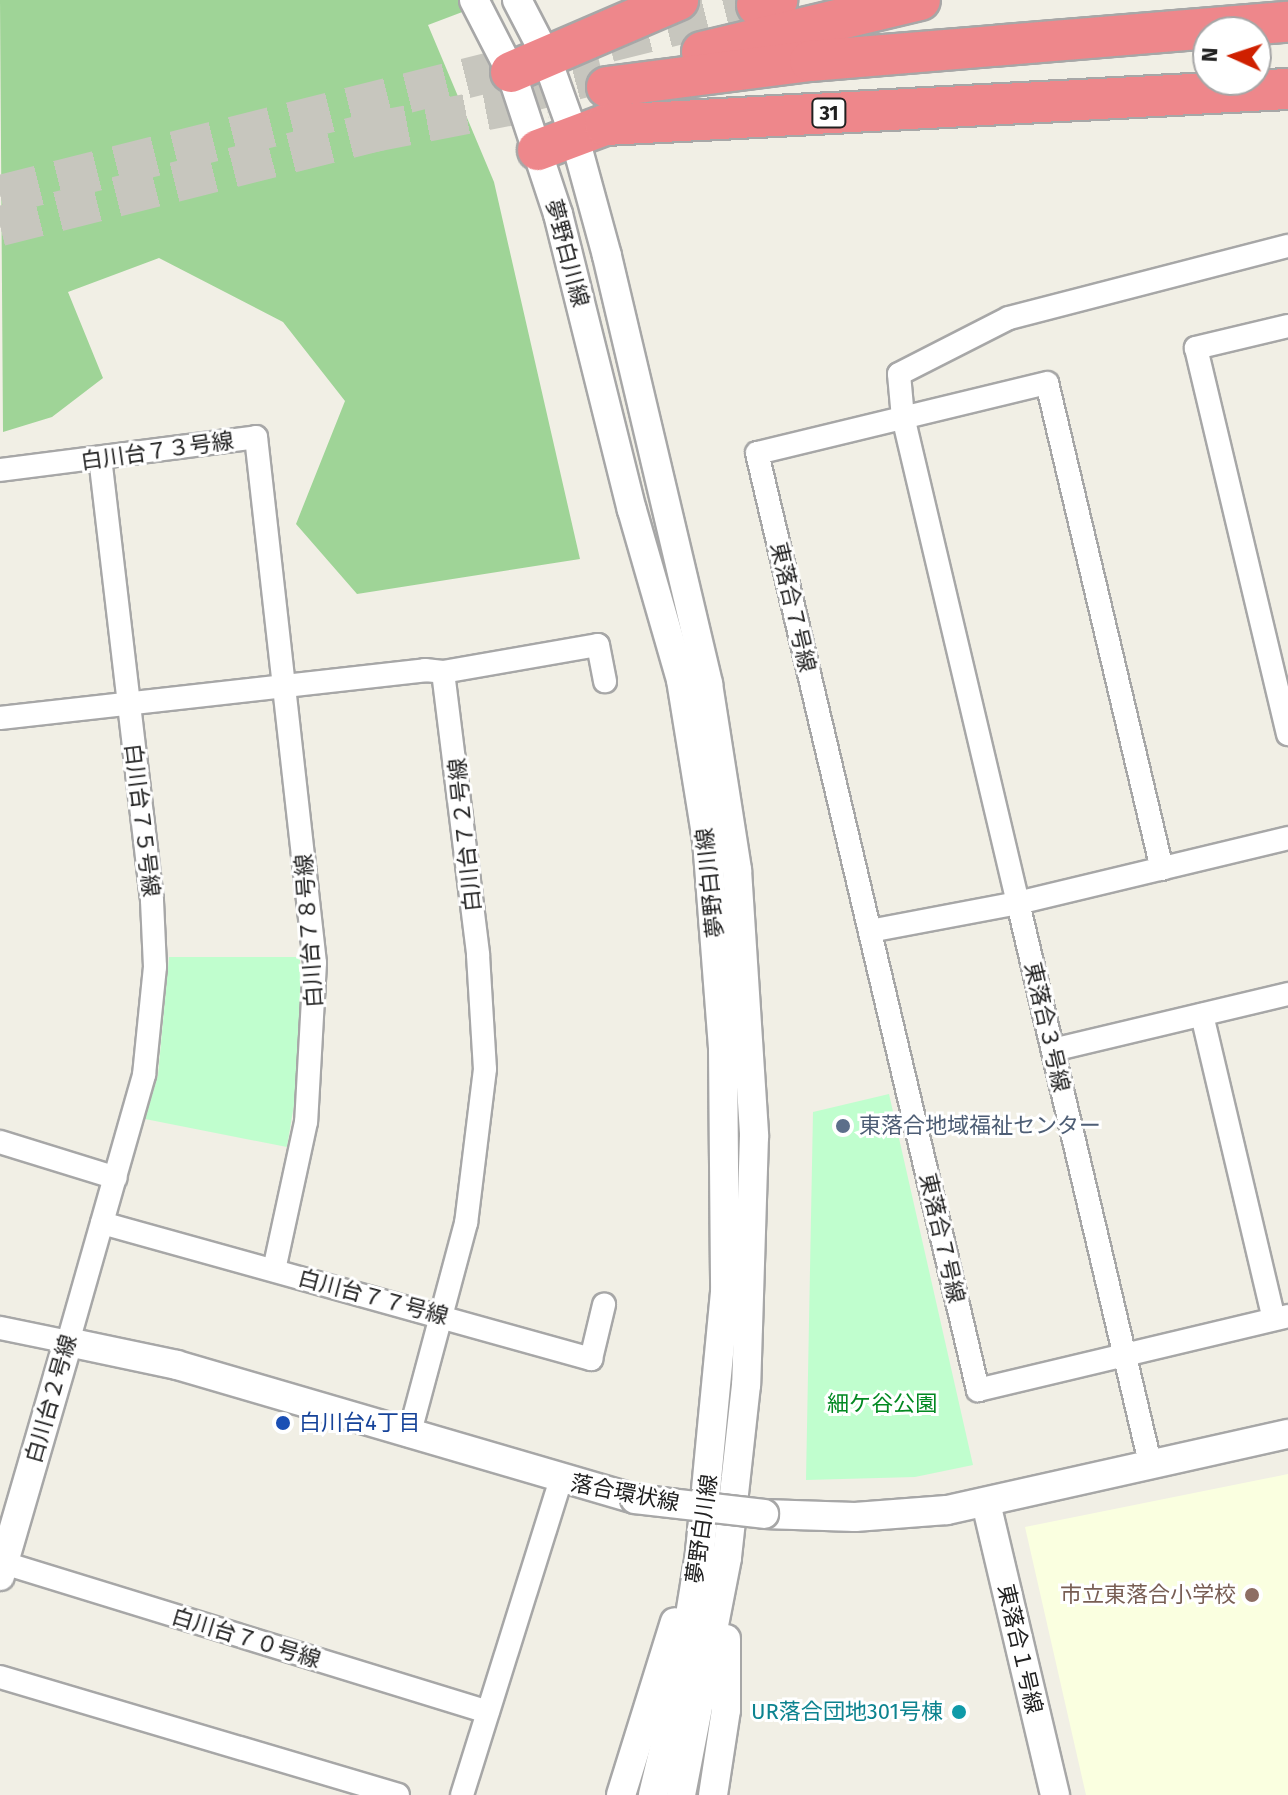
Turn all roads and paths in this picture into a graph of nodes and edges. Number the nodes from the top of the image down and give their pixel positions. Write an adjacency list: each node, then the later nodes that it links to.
1 (474, 0): 6 (street, 夢野白川線)
2 (517, 0): 6 (street, 夢野白川線)
3 (678, 0): 6 (highway)
4 (920, 0): 5 (highway)
5 (1288, 22)
6 (528, 63): 10 (street, 夢野白川線); 11 (street, 夢野白川線)
7 (1192, 77): 9 (highway, 31)
8 (1288, 89): 9 (highway, 31)
9 (1124, 96): 10 (highway, 31)
10 (574, 135): 11 (highway, 31); 45 (street, 夢野白川線)
11 (538, 150): 45 (street, 夢野白川線)
12 (1288, 246): 14 (street, 東落合３号線)
13 (1288, 326): 22 (street)
14 (903, 418): 24 (street, 東落合７号線); 25 (street, 東落合３号線); 26 (street, 東落合７号線)
15 (100, 459): 16 (street, 白川台７３号線); 19 (street, 白川台７３号線); 20 (street, 白川台７５号線)
16 (0, 470)
17 (443, 672): 18 (street); 19 (street); 35 (street, 白川台７２号線)
18 (605, 681)
19 (284, 686): 20 (street); 33 (street, 白川台７８号線)
20 (127, 705): 21 (street); 31 (street, 白川台７５号線)
21 (0, 718)
22 (1288, 734)
23 (1288, 838): 24 (street)
24 (1162, 869): 25 (street)
25 (1018, 903): 26 (street); 29 (street, 東落合３号線)
26 (870, 931): 39 (street, 東落合７号線)
27 (1288, 994): 28 (street)
28 (1202, 1015): 29 (street); 36 (street)
29 (1053, 1050): 39 (street, 東落合３号線)
30 (0, 1142): 31 (street)
31 (116, 1178): 32 (street, 白川台７５号線)
32 (102, 1223): 33 (street, 白川台７７号線); 38 (street, 白川台２号線)
33 (274, 1270): 35 (street, 白川台７７号線)
34 (604, 1305): 35 (street, 白川台７７号線)
35 (441, 1315): 41 (street, 白川台７２号線)
36 (1281, 1318): 39 (street)
37 (0, 1328): 38 (street)
38 (68, 1342): 41 (street, 落合環状線); 46 (street, 白川台２号線)
39 (1125, 1355): 42 (street, 東落合３号線)
40 (1288, 1434): 42 (street, 落合環状線)
41 (409, 1435): 43 (street, 落合環状線)
42 (1151, 1467): 44 (street, 落合環状線)
43 (561, 1480): 44 (street, 落合環状線, bridge); 48 (street)
44 (986, 1503): 55 (street, 東落合１号線)
45 (713, 1556): 51 (street); 52 (street, 夢野白川線); 53 (street, 夢野白川線); 54 (street)
46 (2, 1570): 48 (street, 白川台７０号線)
47 (0, 1677): 49 (street)
48 (488, 1712): 50 (street)
49 (398, 1795)
50 (462, 1795)
51 (621, 1795)
52 (653, 1795)
53 (681, 1795)
54 (713, 1795)
55 (1055, 1795)

